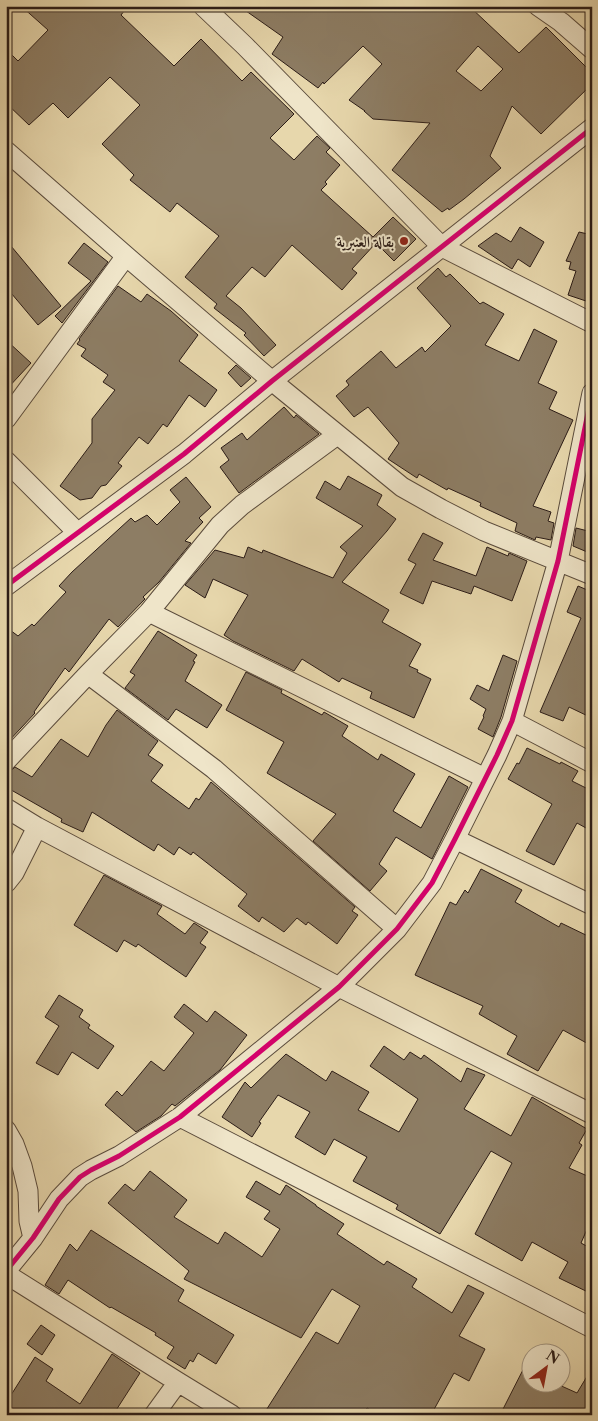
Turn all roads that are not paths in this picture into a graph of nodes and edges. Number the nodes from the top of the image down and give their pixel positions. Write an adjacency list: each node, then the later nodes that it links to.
1 (203, 6): 6 (street)
2 (538, 6): 3 (street)
3 (592, 49)
4 (592, 128): 6 (street)
5 (7, 154): 7 (street)
6 (442, 246): 8 (street); 9 (street)
7 (126, 256): 9 (street); 11 (street)
8 (592, 323)
9 (272, 381): 12 (street); 14 (street)
10 (592, 394): 15 (street)
11 (6, 419)
12 (337, 435): 15 (street); 18 (street)
13 (6, 460): 14 (street)
14 (78, 532): 17 (street)
15 (558, 561): 16 (street); 20 (street)
16 (592, 575)
17 (6, 586)
18 (149, 612): 19 (street); 23 (street)
19 (88, 674): 21 (street); 30 (street)
20 (512, 721): 22 (street); 23 (street)
21 (6, 761)
22 (592, 762)
23 (486, 778): 26 (street)
24 (6, 808): 25 (street)
25 (37, 827): 27 (street); 31 (street)
26 (455, 839): 29 (street); 30 (street)
27 (10, 878): 28 (street)
28 (6, 900)
29 (592, 905)
30 (397, 929): 31 (street)
31 (339, 987): 32 (street); 33 (street)
32 (592, 1114)
33 (180, 1117): 35 (street); 38 (street)
34 (6, 1130): 35 (street)
35 (33, 1238): 36 (street)
36 (13, 1249): 37 (street)
37 (6, 1273): 39 (street)
38 (592, 1328)
39 (178, 1382): 40 (street); 41 (street)
40 (154, 1415)
41 (232, 1415)

